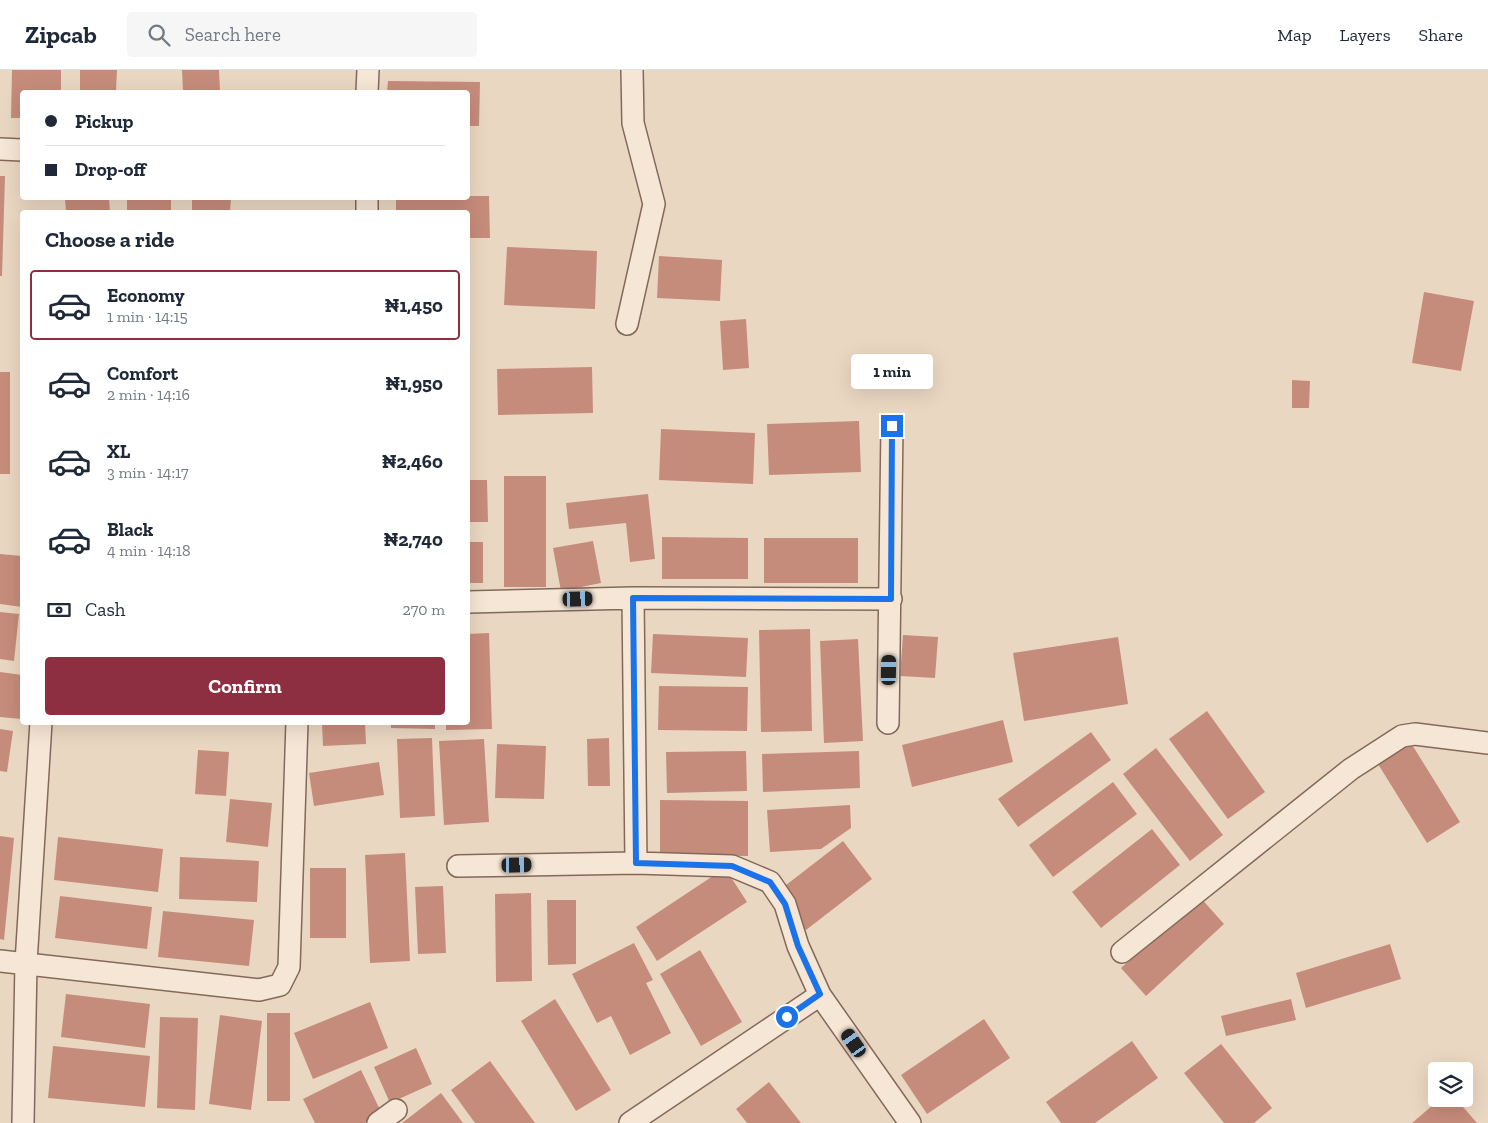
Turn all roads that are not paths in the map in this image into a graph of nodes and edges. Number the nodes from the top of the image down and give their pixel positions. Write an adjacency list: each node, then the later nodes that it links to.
1 (368, 70): 3 (street)
2 (632, 70): 6 (street)
3 (368, 90)
4 (0, 150): 5 (street)
5 (20, 150)
6 (627, 324)
7 (892, 426): 9 (street)
8 (633, 598): 9 (street); 10 (street); 15 (street)
9 (891, 599): 11 (street)
10 (470, 602)
11 (888, 722)
12 (41, 725): 19 (street)
13 (297, 725): 19 (street)
14 (1488, 743): 17 (street)
15 (636, 863): 16 (street); 20 (street)
16 (458, 866)
17 (1122, 952)
18 (0, 961): 19 (street)
19 (26, 963): 22 (street)
20 (820, 994): 24 (street); 25 (street)
21 (396, 1110): 23 (street)
22 (23, 1123)
23 (378, 1123)
24 (630, 1123)
25 (910, 1123)

